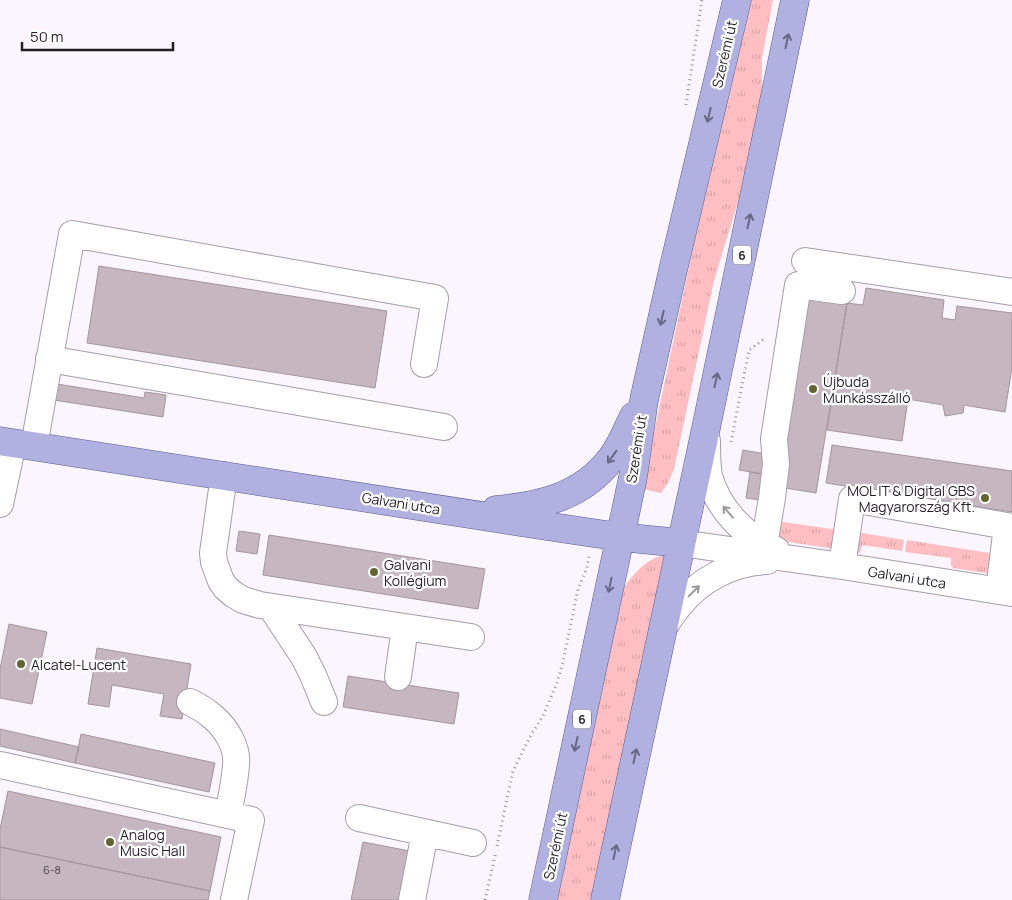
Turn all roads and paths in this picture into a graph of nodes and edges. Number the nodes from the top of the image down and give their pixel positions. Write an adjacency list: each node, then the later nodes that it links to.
1 (737, 0): 9 (main road, Szerémi út / 6, one-way to 9)
2 (795, 0): 11 (main road, 6, one-way to 2)
3 (805, 261): 5 (street)
4 (842, 291): 20 (street)
5 (1012, 292)
6 (766, 340): 12 (path)
7 (50, 359): 8 (street); 10 (street); 13 (street)
8 (424, 364)
9 (644, 400): 16 (main road, one-way to 16); 18 (main road, Szerémi út / 6)
10 (444, 427)
11 (706, 428): 19 (main road, 6); 20 (street, Galvani utca, one-way to 11)
12 (731, 442)
13 (16, 443): 14 (main road, Galvani utca); 15 (street)
14 (224, 475): 16 (main road, Galvani utca); 24 (street)
15 (0, 504)
16 (462, 513): 17 (main road, Galvani utca)
17 (593, 533): 18 (main road, Galvani utca); 38 (path)
18 (620, 537): 19 (main road, Galvani utca); 39 (main road, Szerémi út / 6, one-way to 39)
19 (681, 543): 21 (street, Galvani utca); 26 (main road, 6)
20 (764, 544): 21 (street, Galvani utca)
21 (802, 560): 22 (street, Galvani utca); 26 (street, Galvani utca, one-way to 21)
22 (842, 566): 23 (street, Galvani utca); 23 (street)
23 (1005, 592)
24 (271, 607): 25 (street); 30 (street)
25 (405, 627): 27 (street); 28 (street)
26 (663, 628): 40 (main road, 6, one-way to 26)
27 (471, 637)
28 (398, 677)
29 (190, 702): 32 (street)
30 (324, 702)
31 (0, 766): 32 (street)
32 (228, 815): 36 (street)
33 (360, 818): 34 (street)
34 (425, 833): 35 (street); 37 (street)
35 (473, 843)
36 (234, 900)
37 (412, 900)
38 (486, 900)
39 (543, 900)
40 (605, 900)

